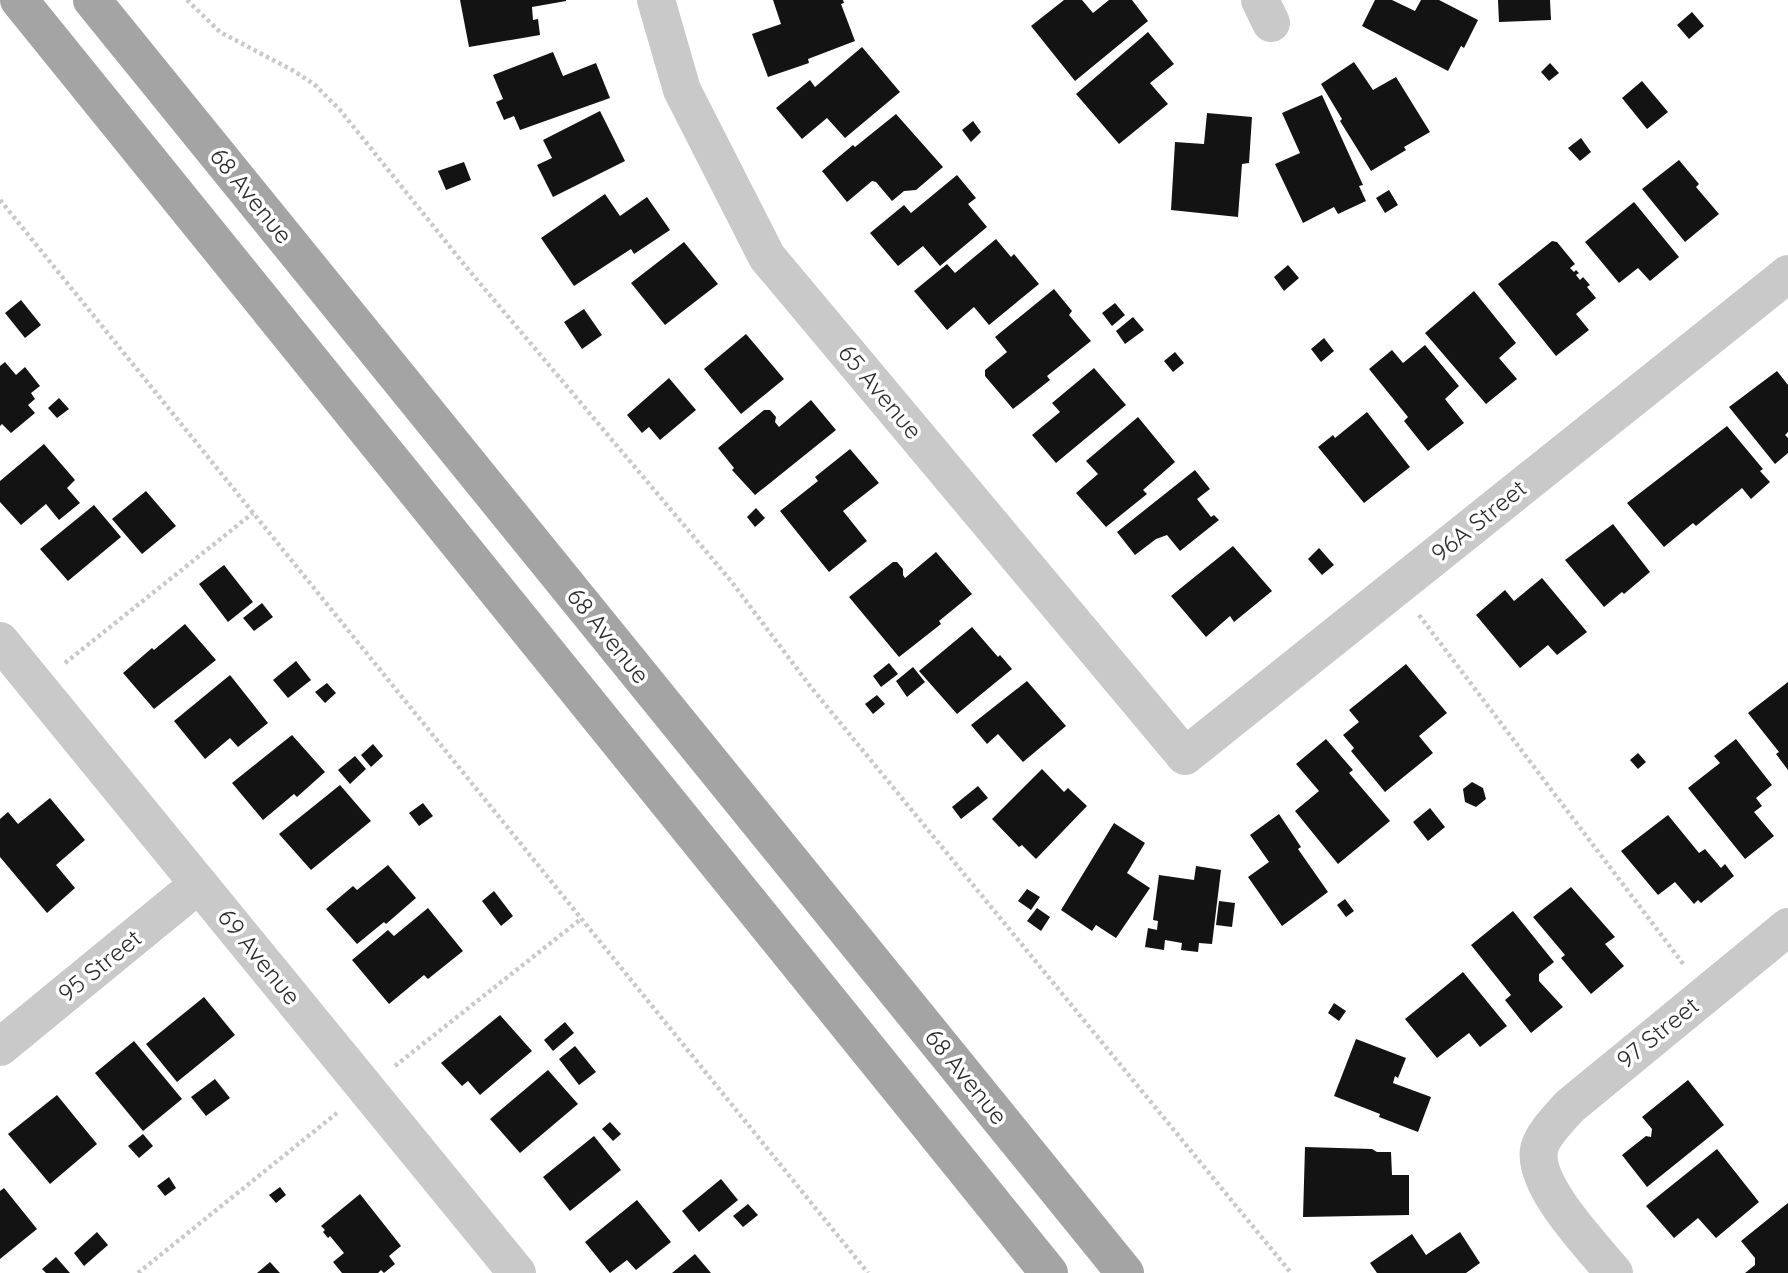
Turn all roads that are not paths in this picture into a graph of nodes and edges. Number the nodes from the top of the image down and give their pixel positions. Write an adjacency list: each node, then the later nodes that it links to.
1 (19, 0): 11 (main road)
2 (92, 0): 12 (main road, 68 Avenue)
3 (656, 0): 6 (street, 65 Avenue)
4 (1788, 274): 6 (street, 96A Street)
5 (0, 641): 7 (street, 69 Avenue)
6 (1173, 742)
7 (199, 884): 9 (street, 95 Street); 10 (street, 69 Avenue)
8 (1788, 927): 13 (street, 97 Street)
9 (0, 1047)
10 (517, 1273)
11 (1049, 1273)
12 (1125, 1273)
13 (1614, 1273)

